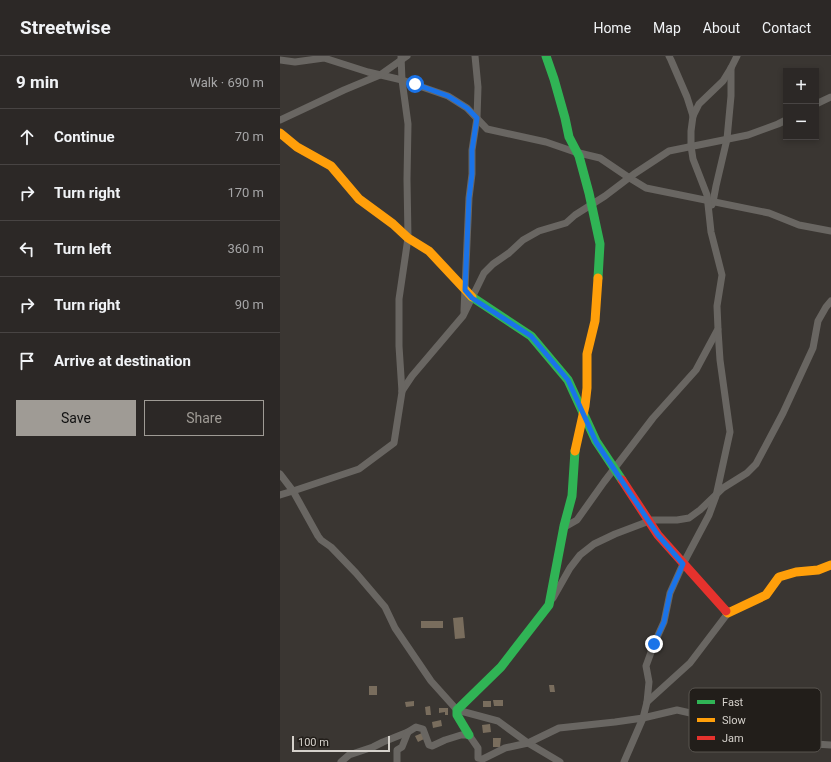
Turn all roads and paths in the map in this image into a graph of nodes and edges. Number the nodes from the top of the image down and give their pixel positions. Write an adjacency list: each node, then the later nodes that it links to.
1 (475, 56): 13 (street)
2 (546, 56): 19 (street)
3 (669, 56): 12 (street)
4 (737, 56): 7 (street)
5 (403, 57): 8 (street); 9 (street)
6 (280, 60): 8 (street)
7 (731, 68): 12 (street); 17 (street)
8 (380, 75): 9 (street); 14 (street)
9 (402, 80): 13 (street); 24 (street)
10 (831, 97): 11 (street)
11 (819, 103)
12 (693, 116): 18 (street)
13 (477, 118): 19 (street); 25 (street)
14 (280, 120)
15 (783, 122): 17 (street)
16 (280, 133): 24 (street)
17 (727, 139): 18 (street); 21 (street)
18 (691, 146): 20 (street); 21 (street)
19 (578, 153): 20 (street); 22 (street)
20 (629, 178): 21 (street); 22 (street)
21 (711, 201): 23 (street); 29 (street)
22 (591, 204): 26 (street); 31 (street)
23 (831, 231)
24 (408, 238): 25 (street); 30 (street)
25 (465, 290): 26 (street); 28 (street)
26 (472, 298): 28 (street); 31 (street)
27 (831, 301): 36 (street)
28 (463, 316): 30 (street)
29 (718, 330): 32 (street); 36 (street)
30 (402, 392): 34 (street)
31 (583, 413): 32 (street); 38 (street)
32 (614, 469): 37 (street); 38 (street)
33 (280, 474): 34 (street)
34 (292, 492): 35 (street); 44 (street)
35 (280, 495)
36 (716, 496): 37 (street); 39 (street)
37 (649, 522): 39 (street); 41 (street)
38 (564, 528): 41 (street)
39 (683, 564): 42 (street); 43 (street)
40 (831, 566): 42 (street)
41 (549, 605): 44 (street)
42 (728, 613): 43 (street)
43 (647, 702): 46 (street)
44 (457, 710): 48 (street); 49 (street)
45 (689, 713): 46 (street)
46 (643, 718): 49 (street); 55 (street)
47 (408, 732): 48 (street); 52 (street); 53 (street)
48 (469, 735): 49 (street)
49 (528, 742): 54 (street)
50 (821, 744): 51 (street)
51 (831, 745)
52 (341, 762)
53 (397, 762)
54 (560, 762)
55 (624, 762)

